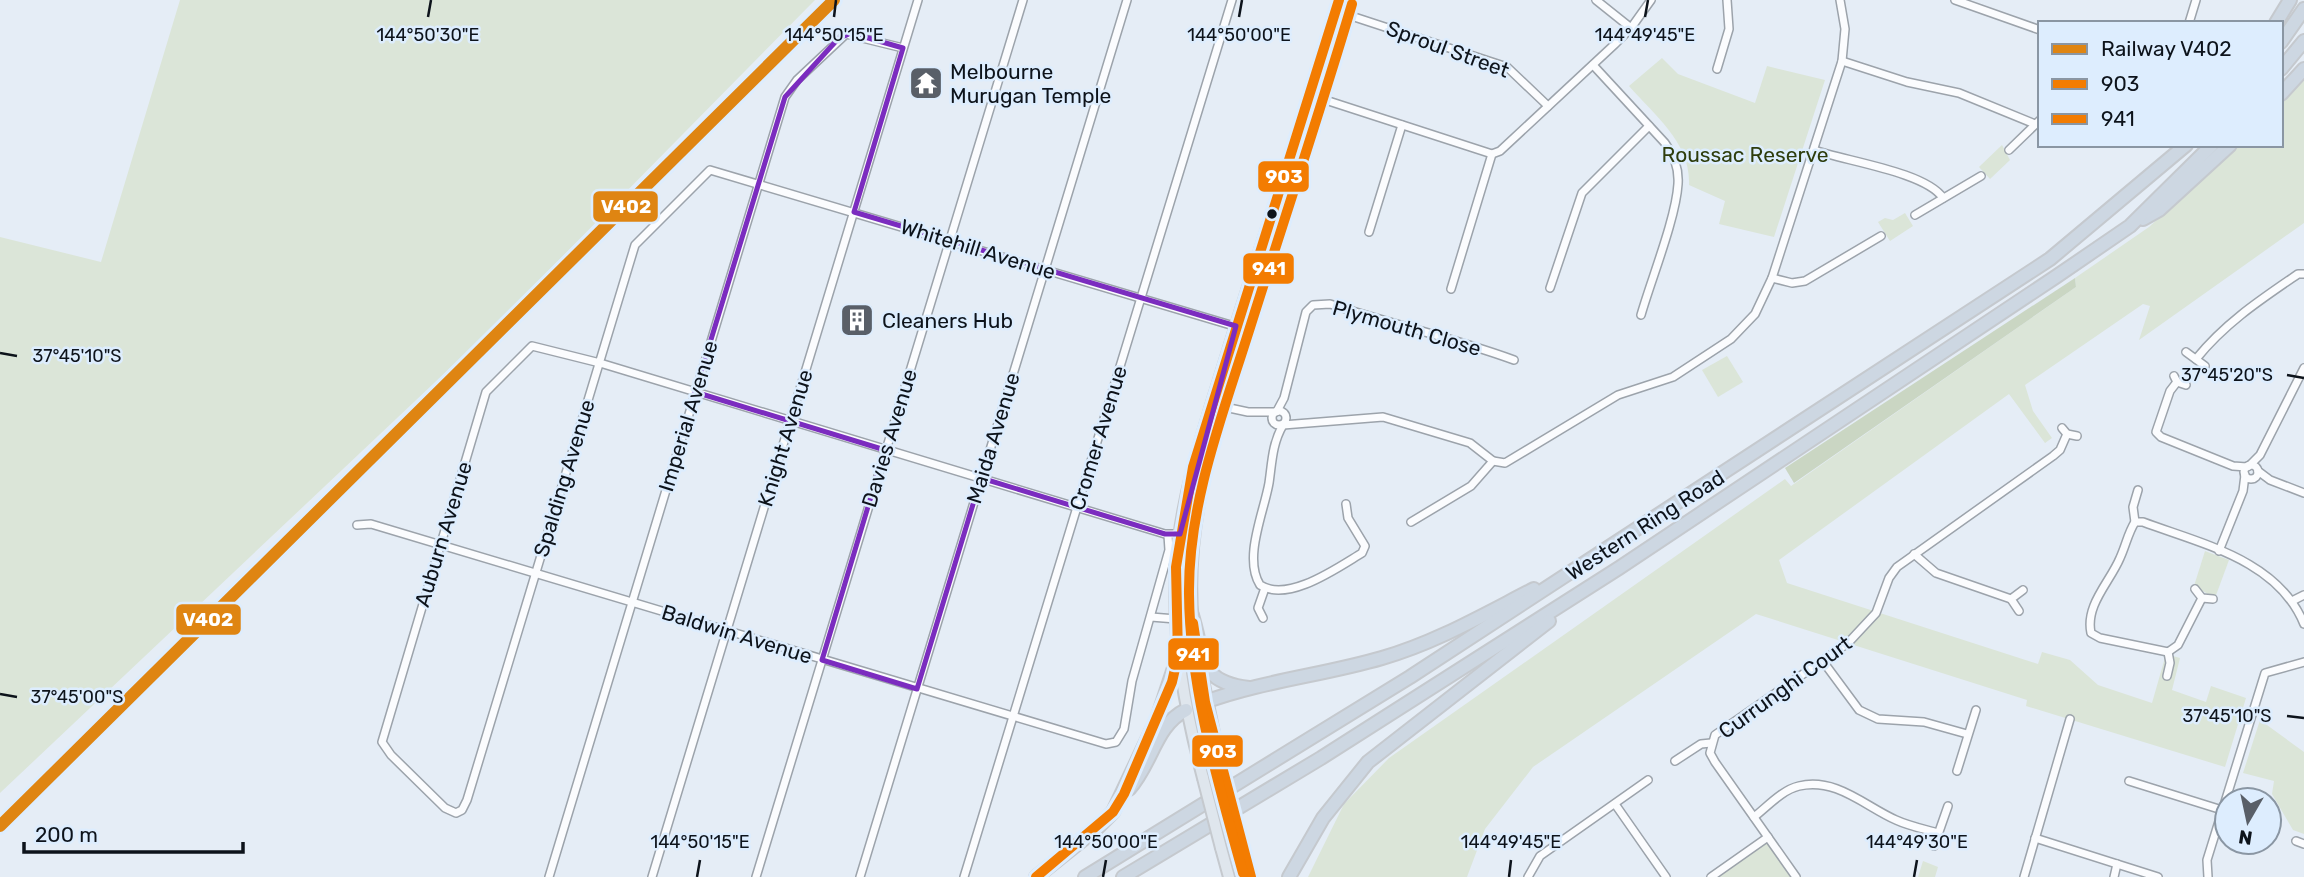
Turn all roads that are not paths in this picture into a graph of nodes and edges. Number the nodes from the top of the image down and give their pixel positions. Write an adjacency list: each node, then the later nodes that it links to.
1 (918, 0): 20 (street, Knight Avenue)
2 (1023, 0): 47 (street, Davies Avenue)
3 (1128, 0): 48 (street, Maida Avenue)
4 (1232, 0): 53 (street, Cromer Avenue)
5 (1596, 0): 16 (street)
6 (1651, 0): 16 (street)
7 (1727, 0): 24 (street)
8 (1840, 0): 21 (street)
9 (1955, 0): 17 (street)
10 (2196, 0): 14 (street)
11 (2290, 0): 15 (highway)
12 (1337, 6): 27 (main road); 28 (street, Sproul Street)
13 (2304, 9): 18 (highway)
14 (2190, 21)
15 (2277, 21)
16 (1632, 29): 22 (street)
17 (2038, 29)
18 (2283, 39)
19 (2304, 41): 23 (highway)
20 (903, 48): 40 (street, Imperial Avenue); 42 (street, Knight Avenue)
21 (1842, 61): 29 (street); 35 (street)
22 (1593, 65): 28 (street); 31 (street)
23 (2283, 67)
24 (1717, 69)
25 (2304, 69): 26 (highway)
26 (2283, 92)
27 (1310, 95): 30 (street); 55 (main road)
28 (1548, 106): 37 (street)
29 (2037, 122): 36 (street)
30 (1402, 125): 37 (street); 45 (street)
31 (1649, 126): 51 (street); 54 (street)
32 (2184, 147): 86 (highway, Western Ring Road)
33 (2210, 147): 44 (highway, Western Ring Road)
34 (2228, 147): 44 (highway)
35 (1814, 150): 41 (street); 50 (street)
36 (2009, 150)
37 (1492, 153): 52 (street)
38 (712, 170): 40 (street, Whitehill Avenue); 59 (street, Spalding Avenue)
39 (1981, 176): 41 (street)
40 (759, 183): 42 (street, Whitehill Avenue); 63 (street, Imperial Avenue)
41 (1943, 198): 43 (street)
42 (855, 212): 47 (street, Whitehill Avenue); 69 (street, Knight Avenue)
43 (1915, 215)
44 (2130, 226): 94 (highway, Western Ring Road)
45 (1369, 232)
46 (1881, 236): 50 (street)
47 (950, 241): 48 (street, Whitehill Avenue); 75 (street, Davies Avenue)
48 (1046, 270): 53 (street, Whitehill Avenue); 78 (street, Maida Avenue)
49 (2304, 274): 57 (street)
50 (1772, 278): 76 (street)
51 (1550, 288)
52 (1451, 289)
53 (1140, 298): 55 (street, Whitehill Avenue); 82 (street, Cromer Avenue)
54 (1641, 315)
55 (1240, 328): 65 (main road)
56 (2186, 352): 57 (street)
57 (2196, 359): 60 (street)
58 (1514, 360): 64 (street, Plymouth Close)
59 (600, 363): 63 (street); 90 (street, Auburn Avenue); 95 (street, Spalding Avenue)
60 (2205, 366)
61 (2304, 368): 77 (street)
62 (2179, 381): 77 (street)
63 (695, 392): 69 (street); 104 (street, Imperial Avenue)
64 (1284, 398): 67 (street, Plymouth Close); 68 (street, Plymouth Close)
65 (1217, 405): 66 (street); 87 (main road); 89 (main road)
66 (1248, 412): 67 (street); 70 (street)
67 (1276, 412): 68 (street); 70 (street, Plymouth Close)
68 (1286, 414): 71 (street); 72 (street)
69 (790, 421): 75 (street); 111 (street, Knight Avenue)
70 (1273, 422): 72 (street); 73 (street)
71 (1312, 422): 72 (street); 76 (street)
72 (1283, 425): 73 (street)
73 (1276, 436): 96 (street)
74 (2077, 436): 93 (street, Currunghi Court)
75 (885, 450): 78 (street); 114 (street, Davies Avenue)
76 (1493, 461): 83 (street)
77 (2251, 473): 80 (street); 91 (street)
78 (981, 478): 82 (street); 118 (street, Maida Avenue)
79 (2138, 490): 84 (street)
80 (2304, 493)
81 (1346, 504): 96 (street)
82 (1077, 507): 88 (street); 123 (street, Cromer Avenue)
83 (1411, 522)
84 (2135, 522): 91 (street); 112 (street)
85 (357, 524): 90 (street, Baldwin Avenue)
86 (1637, 531): 119 (highway); 151 (highway, Western Ring Road)
87 (1180, 534): 88 (street); 89 (main road); 109 (main road)
88 (1168, 535): 107 (street)
89 (1194, 536): 92 (main road)
90 (440, 545): 95 (street, Baldwin Avenue); 136 (street, Auburn Avenue)
91 (2219, 551): 103 (street)
92 (1193, 552): 106 (main road); 109 (main road)
93 (1914, 554): 102 (street); 115 (street, Currunghi Court)
94 (1619, 568): 138 (highway); 152 (highway, Western Ring Road)
95 (535, 574): 104 (street, Baldwin Avenue); 136 (street, Spalding Avenue)
96 (1265, 588): 108 (street)
97 (2195, 589): 100 (street)
98 (2023, 590): 102 (street)
99 (2304, 595): 103 (street)
100 (2203, 598): 101 (street); 112 (street)
101 (2213, 598)
102 (2011, 599): 105 (street)
103 (2292, 601): 110 (street)
104 (631, 602): 111 (street, Baldwin Avenue); 145 (street, Imperial Avenue)
105 (2019, 611)
106 (1192, 615): 119 (highway); 120 (main road)
107 (1151, 617): 109 (street); 123 (street, Baldwin Avenue)
108 (1263, 618)
109 (1176, 619): 113 (main road)
110 (2304, 624)
111 (726, 631): 114 (street, Baldwin Avenue); 146 (street, Knight Avenue)
112 (2168, 652): 117 (street)
113 (1178, 656): 121 (main road); 132 (highway)
114 (822, 660): 118 (street, Baldwin Avenue); 147 (street, Davies Avenue)
115 (1822, 660): 125 (street); 126 (street, Currunghi Court)
116 (2304, 662): 131 (street)
117 (2167, 676)
118 (917, 688): 123 (street, Baldwin Avenue); 148 (street, Maida Avenue)
119 (1251, 688): 120 (highway)
120 (1205, 702): 121 (main road); 154 (main road, bridge)
121 (1186, 710): 132 (highway); 153 (main road, bridge)
122 (1976, 710): 125 (street)
123 (1013, 718): 149 (street, Cromer Avenue)
124 (2070, 719): 141 (street)
125 (1967, 734): 128 (street)
126 (1711, 743): 127 (street, Currunghi Court); 137 (street)
127 (1675, 761)
128 (1957, 771)
129 (1648, 780): 133 (street)
130 (2129, 781): 135 (street)
131 (2230, 786)
132 (1124, 794): 150 (highway)
133 (1615, 804): 157 (street); 158 (street)
134 (1948, 806): 139 (street)
135 (2213, 807)
136 (459, 813)
137 (1754, 817): 139 (street); 140 (street)
138 (1324, 818): 155 (highway); 156 (highway)
139 (1938, 833): 143 (street)
140 (1768, 837): 159 (street); 160 (street)
141 (2035, 838): 144 (street); 161 (street)
142 (2213, 840): 164 (street)
143 (1934, 846)
144 (2117, 863): 162 (street); 163 (street)
145 (549, 877)
146 (652, 877)
147 (756, 877)
148 (860, 877)
149 (964, 877)
150 (1036, 877)
151 (1085, 877)
152 (1123, 877)
153 (1229, 877)
154 (1251, 877)
155 (1289, 877)
156 (1297, 877)
157 (1528, 877)
158 (1666, 877)
159 (1711, 877)
160 (1796, 877)
161 (2024, 877)
162 (2113, 877)
163 (2158, 877)
164 (2208, 877)

